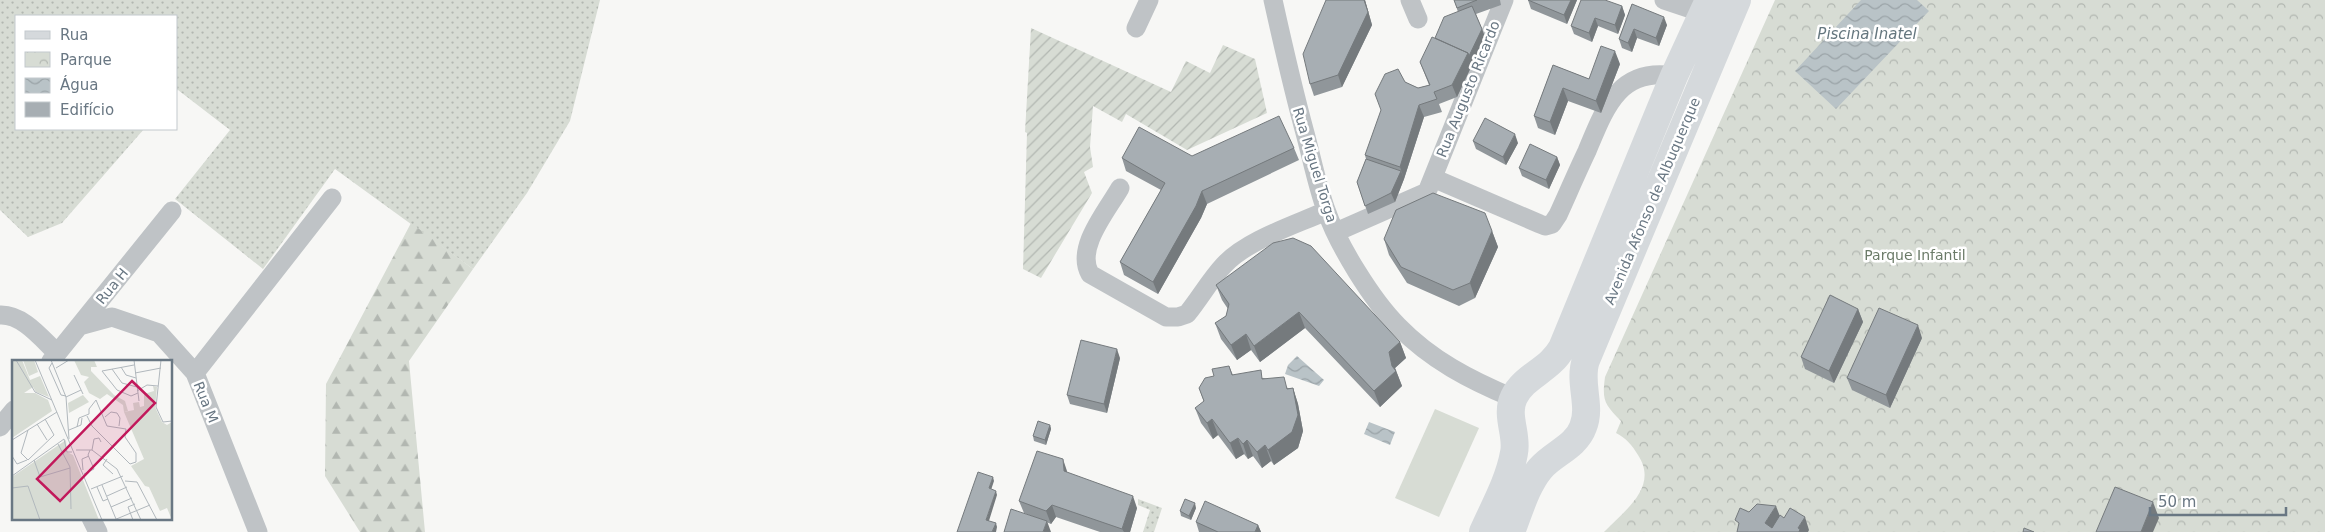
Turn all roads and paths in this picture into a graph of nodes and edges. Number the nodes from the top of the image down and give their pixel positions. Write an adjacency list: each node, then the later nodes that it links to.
1 (1149, 0): 9 (street)
2 (1273, 0): 15 (street, Rua Miguel Torga)
3 (1410, 0): 8 (street)
4 (1504, 0): 11 (street, Rua Augusto Ricardo)
5 (1664, 0): 7 (street)
6 (1737, 0): 22 (main road, Avenida Afonso de Albuquerque)
7 (1706, 7): 10 (main road, Avenida Afonso de Albuquerque)
8 (1418, 19)
9 (1136, 28)
10 (1674, 76): 11 (street); 21 (main road, Avenida Afonso de Albuquerque)
11 (1433, 178): 16 (street, Rua Augusto Ricardo)
12 (1120, 188): 15 (street)
13 (332, 198): 20 (street)
14 (172, 211): 18 (street, Rua H)
15 (1326, 211): 16 (street, Rua Miguel Torga)
16 (1336, 232): 21 (street, Rua Miguel Torga)
17 (0, 315): 19 (street)
18 (79, 326): 19 (street, Rua H); 20 (street, Rua M)
19 (54, 357)
20 (195, 373): 28 (street, Rua M)
21 (1518, 400): 22 (main road); 25 (main road); 29 (main road)
22 (1586, 404): 25 (main road, Avenida Afonso de Albuquerque)
23 (12, 412): 24 (street)
24 (0, 427)
25 (1569, 445): 30 (main road, Avenida Afonso de Albuquerque)
26 (92, 520): 27 (street)
27 (98, 532)
28 (258, 532)
29 (1483, 532)
30 (1511, 532)

